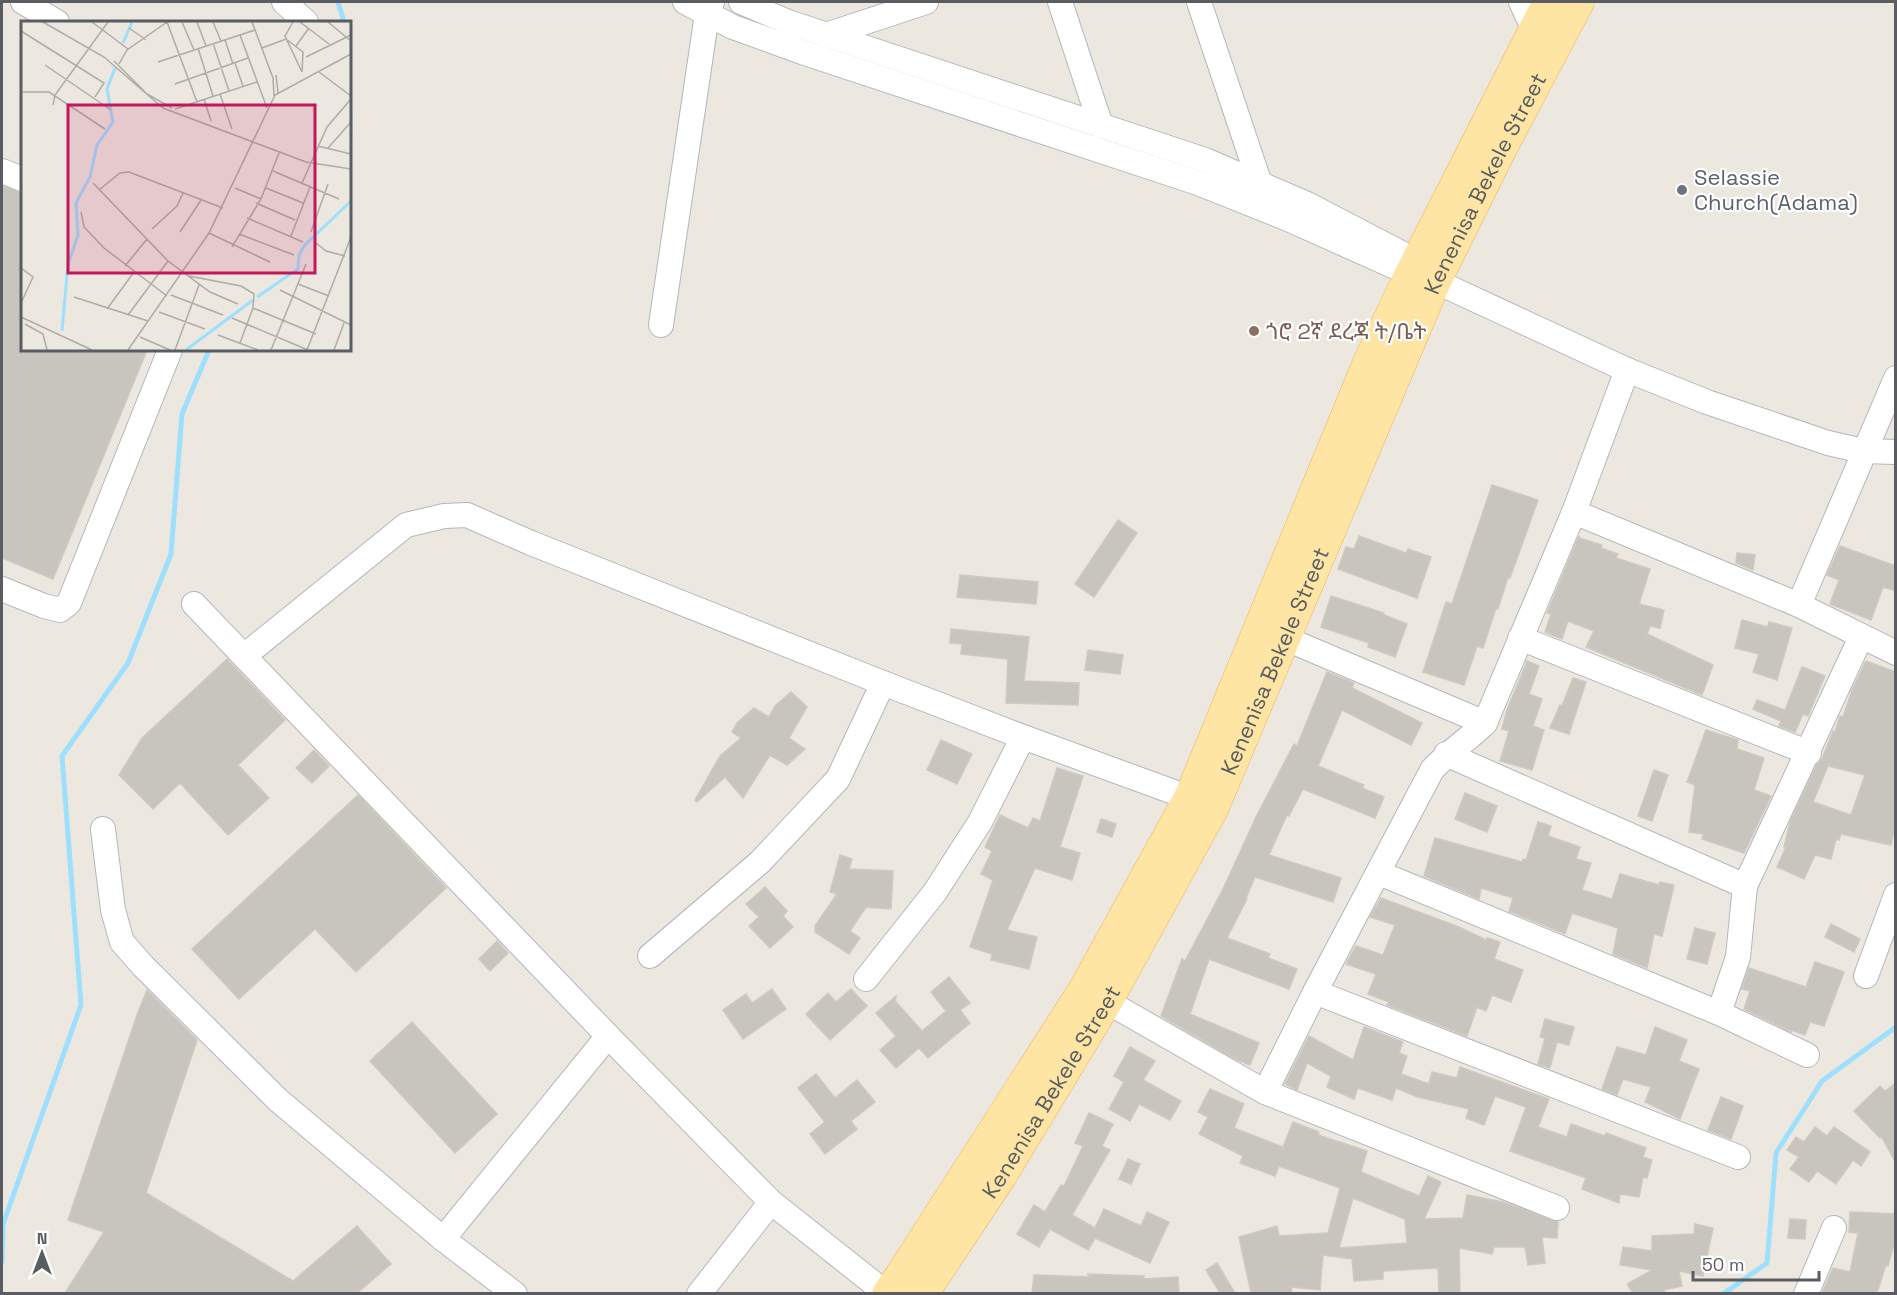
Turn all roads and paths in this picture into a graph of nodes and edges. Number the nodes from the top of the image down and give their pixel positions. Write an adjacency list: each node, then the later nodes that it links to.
1 (23, 2): 12 (street)
2 (284, 2): 13 (street)
3 (685, 2): 11 (street)
4 (741, 2): 15 (street)
5 (926, 2): 15 (street)
6 (1060, 2): 16 (street)
7 (1199, 2): 19 (street)
8 (1521, 2): 14 (street)
9 (1549, 2): 14 (main road)
10 (1578, 2): 20 (main road, Kenenisa Bekele Street)
11 (710, 8): 20 (street); 21 (street)
12 (55, 21)
13 (305, 21)
14 (1534, 30): 20 (main road)
15 (826, 35): 16 (street)
16 (1101, 126): 19 (street)
17 (2, 171): 18 (street)
18 (21, 179)
19 (1260, 184): 20 (street)
20 (1421, 272): 23 (street); 32 (main road, Kenenisa Bekele Street); 41 (main road, Kenenisa Bekele Street)
21 (661, 325)
22 (170, 351): 28 (street)
23 (1626, 370): 25 (street); 27 (street)
24 (1896, 378): 25 (street)
25 (1863, 451): 26 (street); 30 (street)
26 (1896, 452)
27 (1574, 512): 30 (street); 33 (street)
28 (2, 589)
29 (194, 604): 35 (street)
30 (1799, 605): 31 (street)
31 (1862, 637): 34 (street); 39 (street)
32 (1284, 638): 37 (street); 50 (main road, Kenenisa Bekele Street)
33 (1521, 638): 37 (street); 39 (street)
34 (1896, 653)
35 (244, 656): 36 (street); 52 (street)
36 (883, 683): 38 (street); 46 (street)
37 (1485, 723): 40 (street)
38 (1023, 737): 41 (street); 48 (street)
39 (1809, 753): 44 (street)
40 (1446, 754): 43 (street); 44 (street)
41 (1190, 798): 50 (main road, Kenenisa Bekele Street)
42 (103, 829): 59 (street)
43 (1379, 873): 49 (street); 51 (street)
44 (1744, 886): 51 (street)
45 (1896, 895): 47 (street)
46 (650, 956)
47 (1866, 976)
48 (866, 978)
49 (1314, 992): 54 (street); 55 (street)
50 (1096, 995): 54 (street); 62 (main road, Kenenisa Bekele Street); 63 (main road, Kenenisa Bekele Street)
51 (1719, 1013): 53 (street)
52 (608, 1036): 56 (street); 59 (street)
53 (1807, 1055)
54 (1265, 1092): 57 (street)
55 (1738, 1157)
56 (771, 1202): 61 (street); 62 (street)
57 (1557, 1208)
58 (1834, 1228): 64 (street)
59 (443, 1239): 60 (street)
60 (508, 1292)
61 (699, 1293)
62 (887, 1293)
63 (922, 1293)
64 (1806, 1293)

